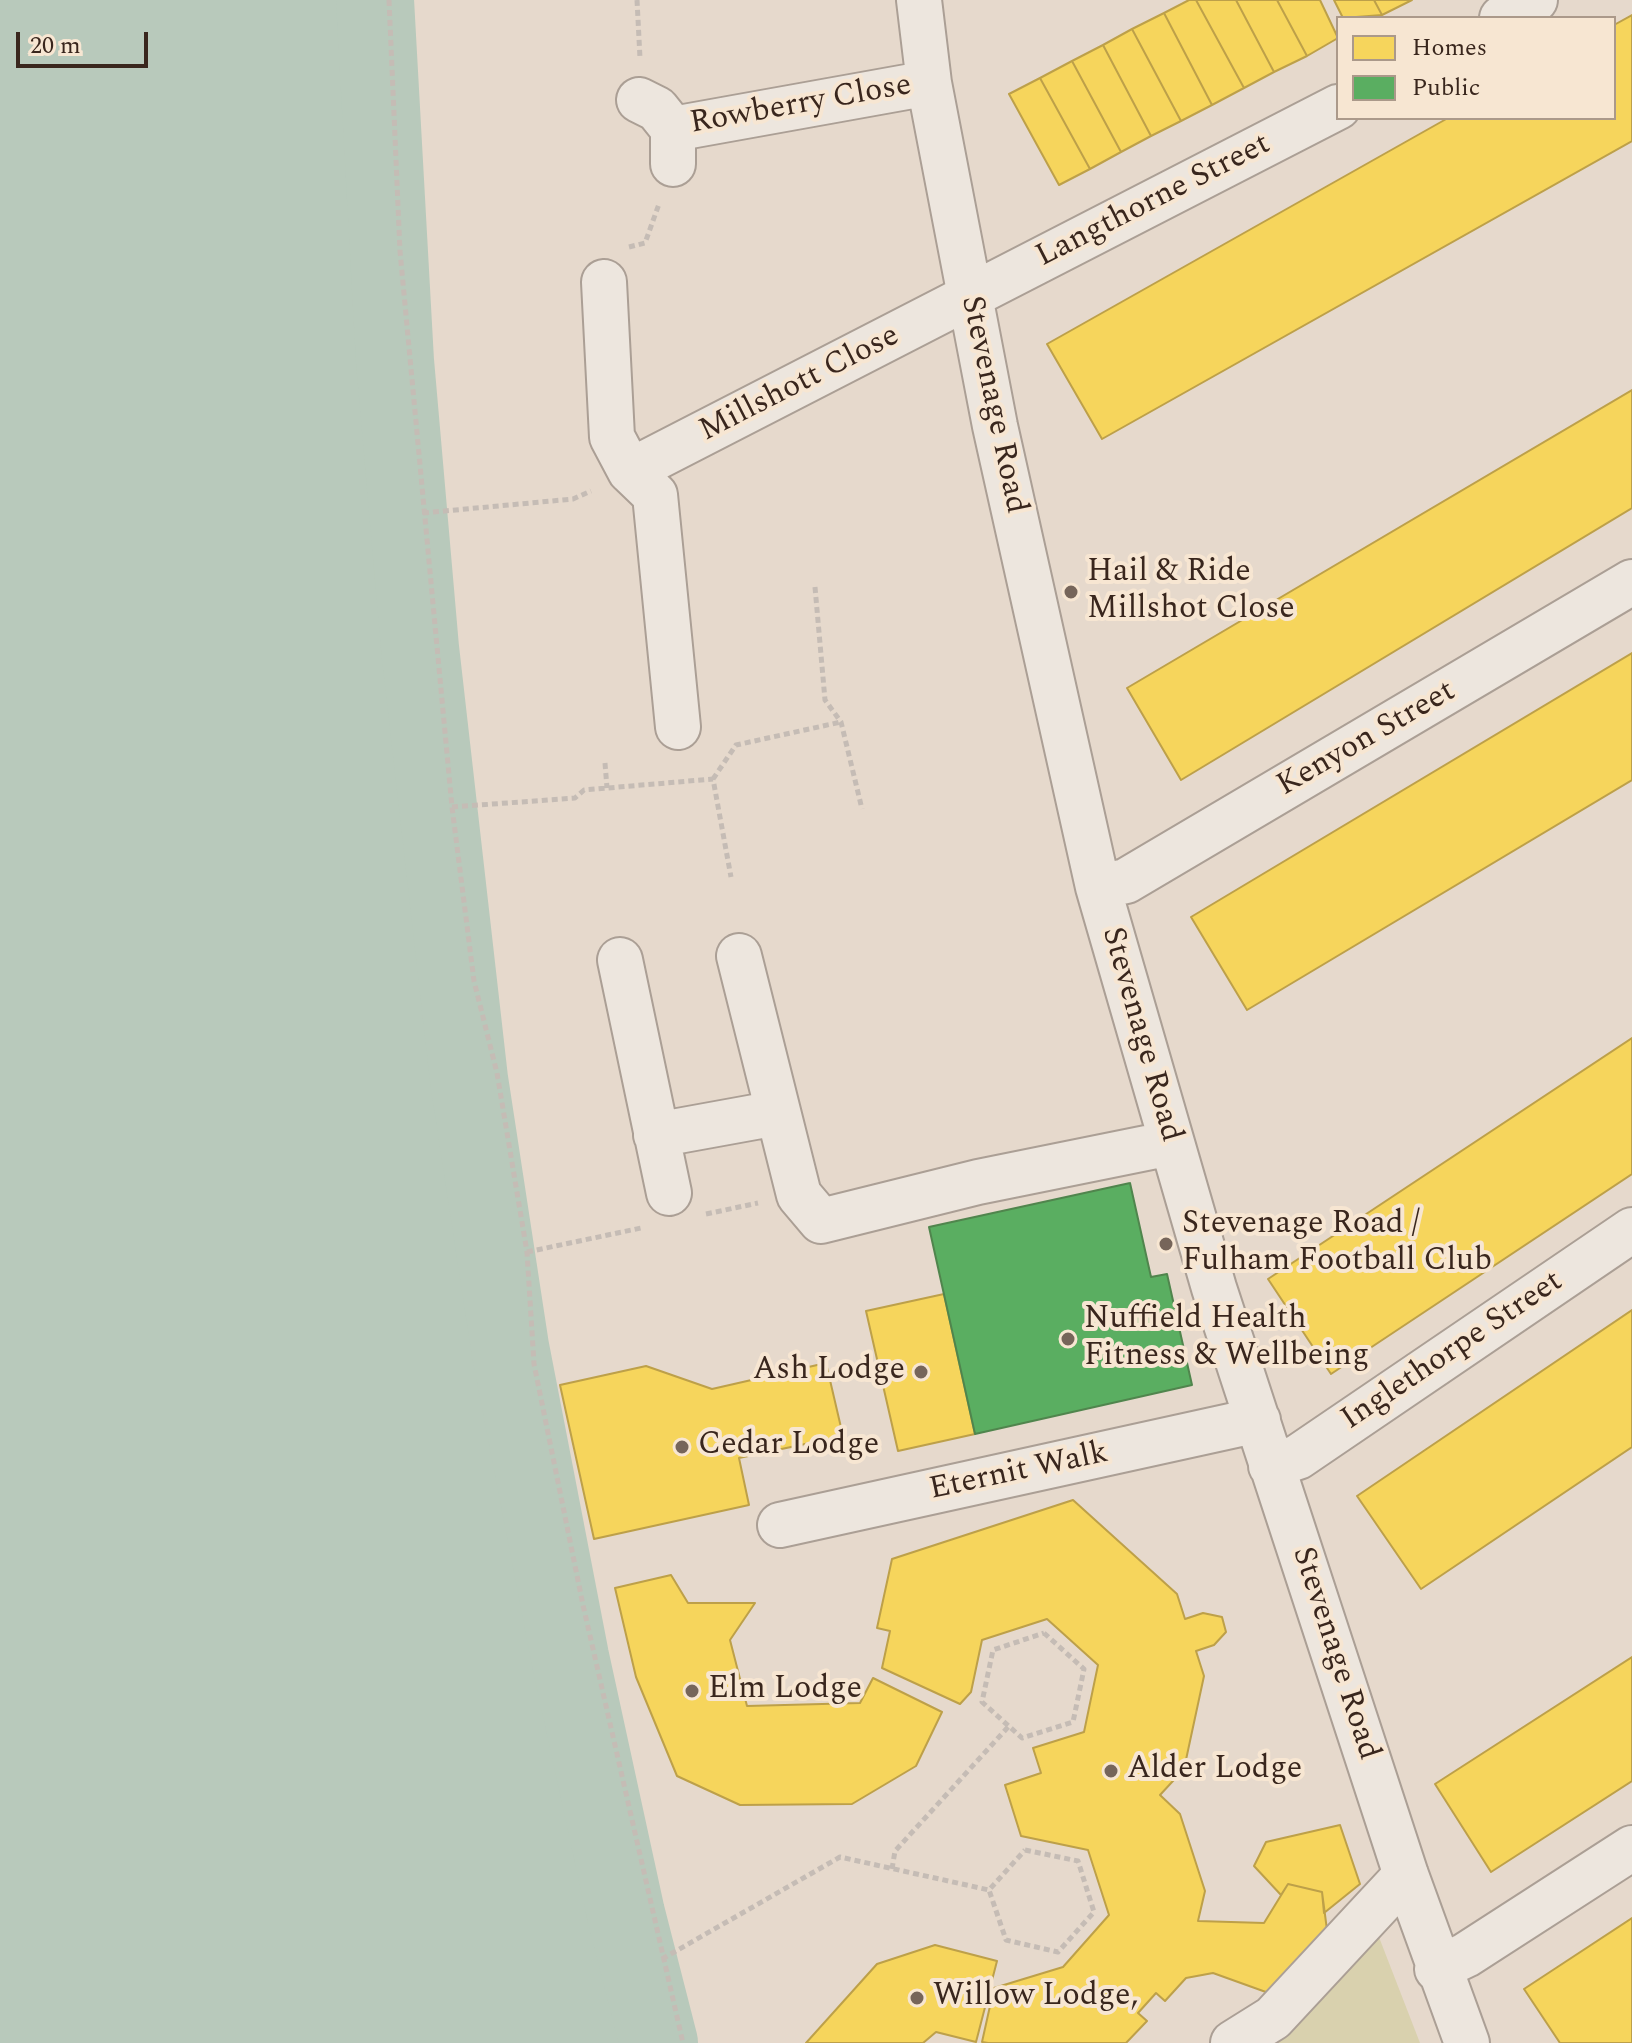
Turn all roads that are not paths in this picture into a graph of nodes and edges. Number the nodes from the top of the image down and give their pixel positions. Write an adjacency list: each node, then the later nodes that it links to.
1 (919, 0): 4 (street, Stevenage Road)
2 (1535, 0): 3 (street)
3 (1506, 16)
4 (929, 83): 6 (street, Rowberry Close); 8 (street, Stevenage Road)
5 (1336, 108): 8 (street, Langthorne Street)
6 (658, 124)
7 (604, 282): 9 (street)
8 (970, 298): 9 (street, Millshott Close); 12 (street, Stevenage Road)
9 (630, 471): 11 (street)
10 (1632, 582): 12 (street, Kenyon Street)
11 (678, 727)
12 (1098, 887): 17 (street, Stevenage Road)
13 (739, 956): 15 (street)
14 (620, 960): 16 (street)
15 (777, 1113): 16 (street); 17 (street)
16 (656, 1135): 18 (street)
17 (1171, 1143): 20 (street, Stevenage Road)
18 (669, 1193)
19 (1632, 1230): 21 (street, Inglethorpe Street)
20 (1258, 1420): 21 (street, Stevenage Road); 22 (street, Eternit Walk)
21 (1271, 1466): 24 (street, Stevenage Road)
22 (780, 1525)
23 (1632, 1848): 25 (street)
24 (1406, 1875): 25 (street, Stevenage Road); 26 (street)
25 (1437, 1969): 27 (street, Stevenage Road)
26 (1233, 2043)
27 (1467, 2043)

